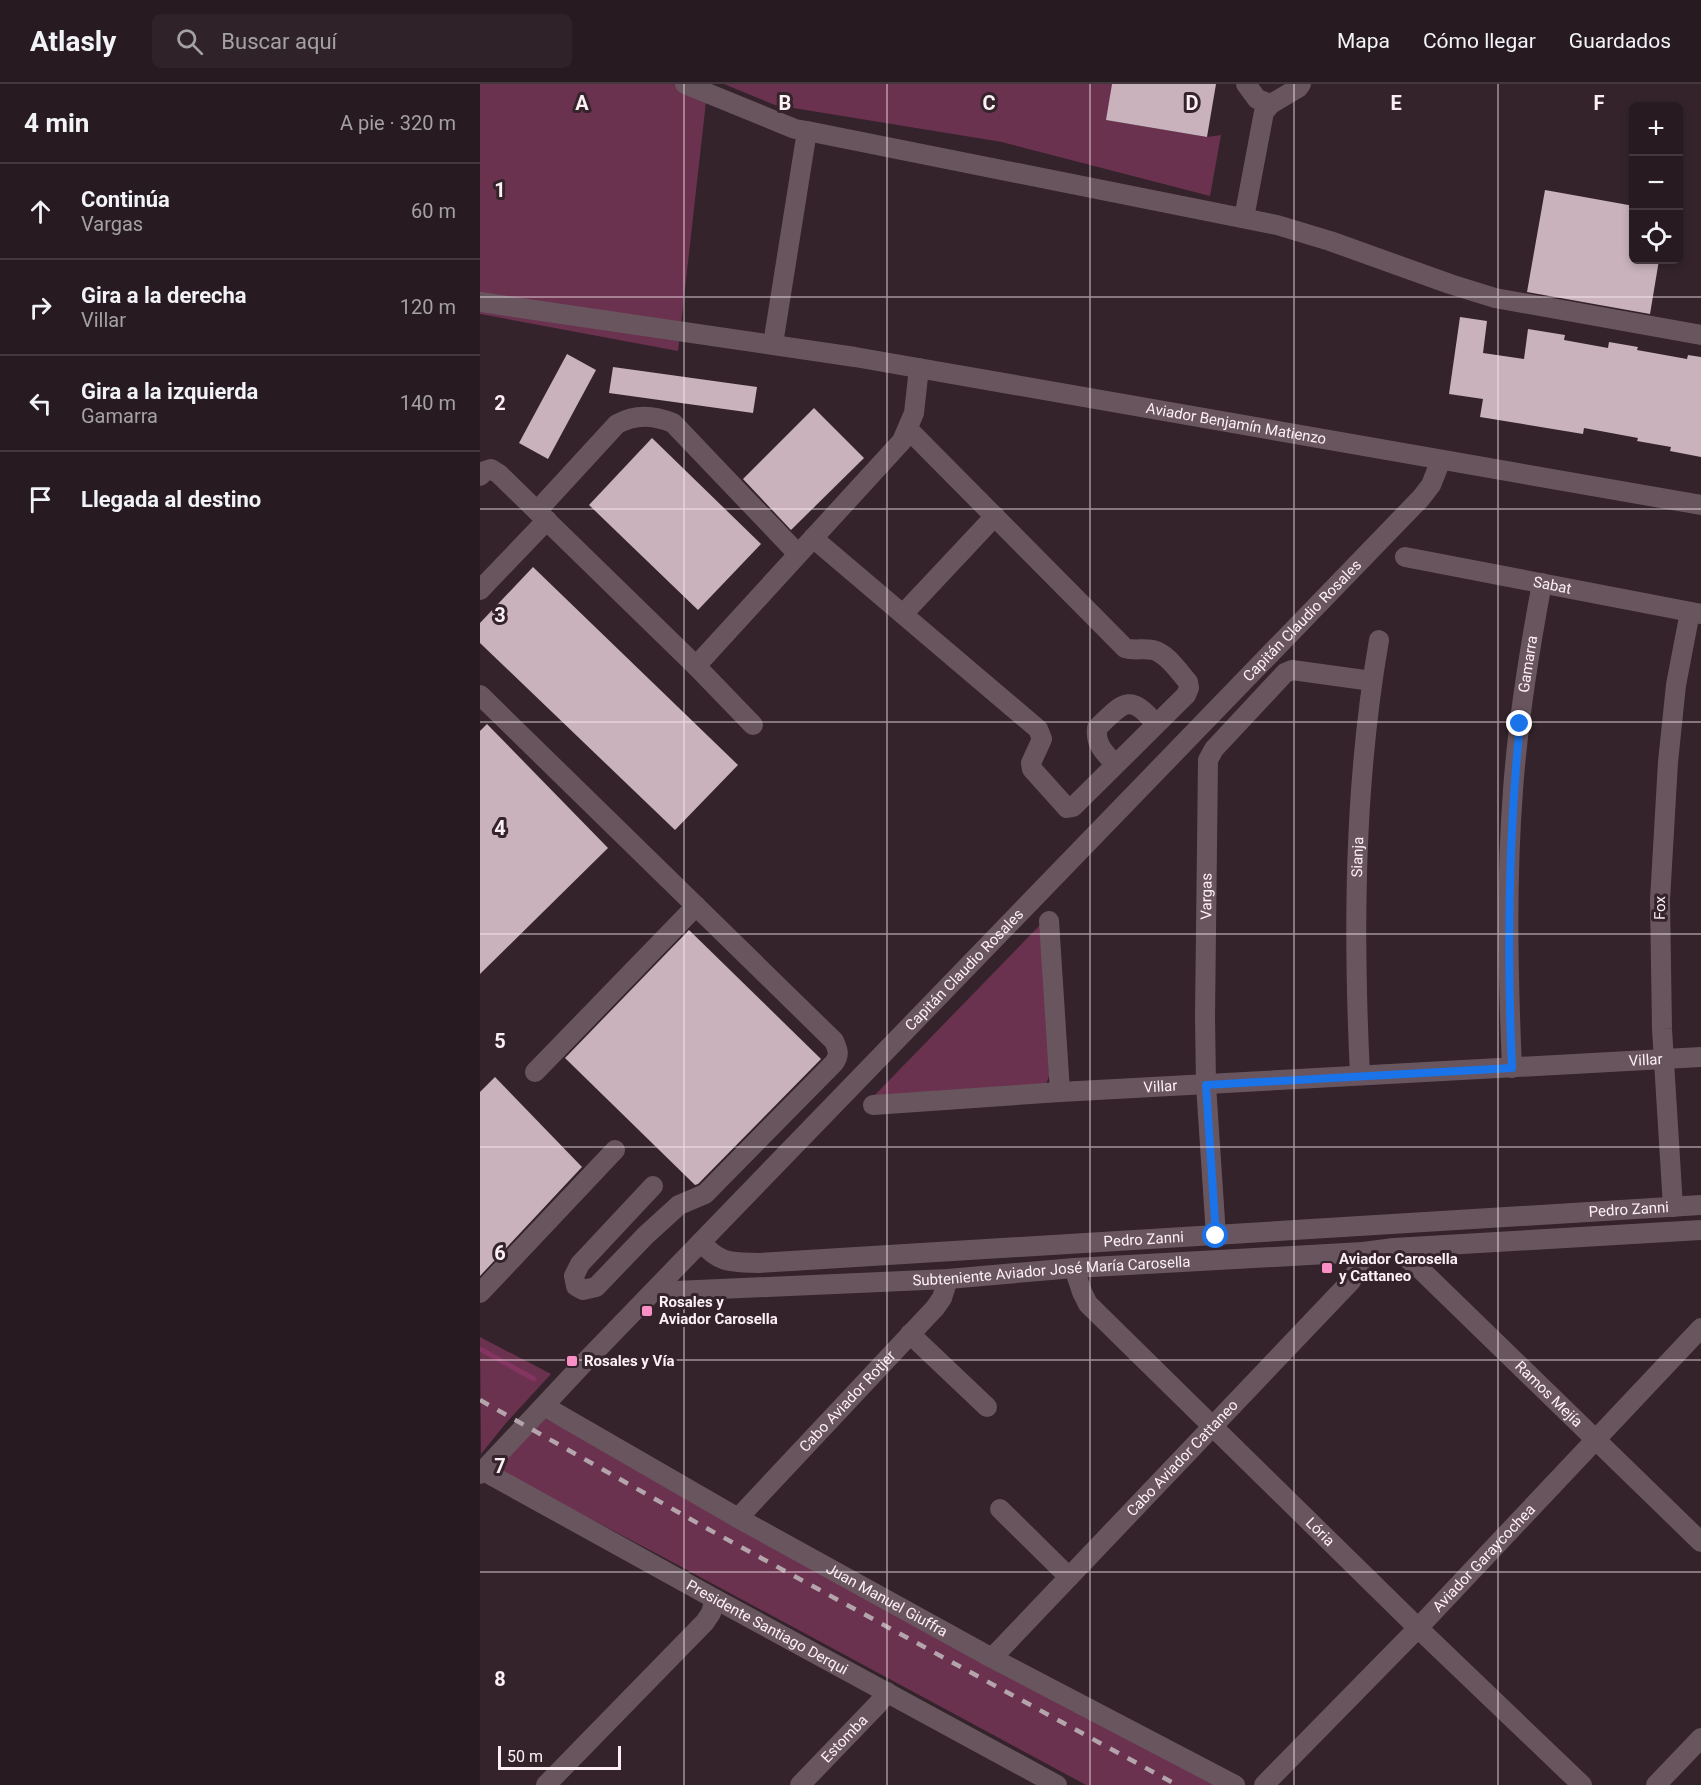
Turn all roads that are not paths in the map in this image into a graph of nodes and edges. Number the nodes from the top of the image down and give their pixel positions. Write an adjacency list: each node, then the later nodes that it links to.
1 (685, 84): 5 (street)
2 (1246, 84): 4 (street)
3 (1301, 84): 4 (street)
4 (1271, 104): 6 (street)
5 (807, 131): 6 (street); 9 (street)
6 (1244, 218): 8 (street)
7 (480, 302): 9 (street, Aviador Benjamín Matienzo)
8 (1701, 334)
9 (773, 344): 10 (street, Aviador Benjamín Matienzo)
10 (919, 368): 11 (street); 12 (street, Aviador Benjamín Matienzo)
11 (908, 429): 16 (street); 17 (street)
12 (1441, 460): 14 (street, Aviador Benjamín Matienzo); 30 (street, Capitán Claudio Rosales)
13 (480, 476): 15 (street)
14 (1701, 505)
15 (542, 515): 18 (street); 21 (street); 25 (street)
16 (995, 516): 23 (street); 29 (street)
17 (813, 538): 18 (street); 23 (street)
18 (798, 554): 25 (street)
19 (1405, 557): 20 (street, Sabat)
20 (1542, 583): 22 (street, Sabat); 37 (street, Gamarra)
21 (480, 590)
22 (1696, 613): 36 (street, Fox)
23 (903, 614): 31 (street)
24 (1378, 640): 26 (street, Sianja)
25 (696, 666): 28 (street)
26 (1372, 681): 39 (street, Sianja); 40 (street, Vargas)
27 (480, 695): 33 (street)
28 (753, 724)
29 (1152, 728): 30 (street); 31 (street); 31 (street)
30 (1172, 755): 32 (street, Capitán Claudio Rosales)
31 (1120, 759): 32 (street)
32 (1151, 777): 49 (street, Capitán Claudio Rosales)
33 (696, 906): 38 (street); 44 (street)
34 (1049, 921): 41 (street)
35 (1701, 1057): 36 (street, Villar)
36 (1664, 1059): 37 (street, Villar); 46 (street, Fox)
37 (1512, 1068): 39 (street, Villar)
38 (535, 1072)
39 (1360, 1075): 40 (street, Villar)
40 (1206, 1085): 41 (street, Villar); 48 (street, Vargas)
41 (1060, 1092): 42 (street, Villar)
42 (873, 1105)
43 (615, 1150): 55 (street)
44 (653, 1186)
45 (1701, 1205): 46 (street, Pedro Zanni)
46 (1672, 1207): 48 (street, Pedro Zanni)
47 (1701, 1230): 50 (street, Subteniente Aviador José María Carosella)
48 (1216, 1236): 49 (street, Pedro Zanni)
49 (701, 1242): 54 (street, Capitán Claudio Rosales)
50 (1394, 1248): 51 (street, Subteniente Aviador José María Carosella); 61 (street, Ramos Mejía)
51 (1363, 1252): 52 (street, Subteniente Aviador José María Carosella); 60 (street, Cabo Aviador Cattaneo)
52 (1074, 1268): 53 (street, Subteniente Aviador José María Carosella); 60 (street, Lória)
53 (948, 1279): 54 (street, Subteniente Aviador José María Carosella); 57 (street, Cabo Aviador Rotjer)
54 (653, 1292): 58 (street, Capitán Claudio Rosales)
55 (480, 1293)
56 (1701, 1328): 61 (street, Aviador Garaycochea)
57 (910, 1334): 59 (street); 64 (street, Cabo Aviador Rotjer)
58 (544, 1406): 62 (street, Capitán Claudio Rosales); 64 (street, Juan Manuel Giuffra)
59 (987, 1407)
60 (1213, 1427): 66 (street, Cabo Aviador Cattaneo); 68 (street, Lória)
61 (1595, 1440): 65 (street, Ramos Mejía); 68 (street, Aviador Garaycochea)
62 (481, 1471): 67 (street, Presidente Santiago Derqui)
63 (1000, 1509): 66 (street)
64 (738, 1518): 69 (street, Juan Manuel Giuffra)
65 (1701, 1542)
66 (1069, 1577): 69 (street, Cabo Aviador Cattaneo)
67 (716, 1599): 70 (street, Presidente Santiago Derqui); 72 (street)
68 (1418, 1628): 76 (street, Aviador Garaycochea); 77 (street, Lória)
69 (992, 1659): 75 (street, Juan Manuel Giuffra)
70 (887, 1692): 73 (street, Estomba); 74 (street, Presidente Santiago Derqui)
71 (1701, 1738): 78 (street)
72 (546, 1785)
73 (800, 1785)
74 (1056, 1785)
75 (1235, 1785)
76 (1264, 1785)
77 (1582, 1785)
78 (1656, 1785)

